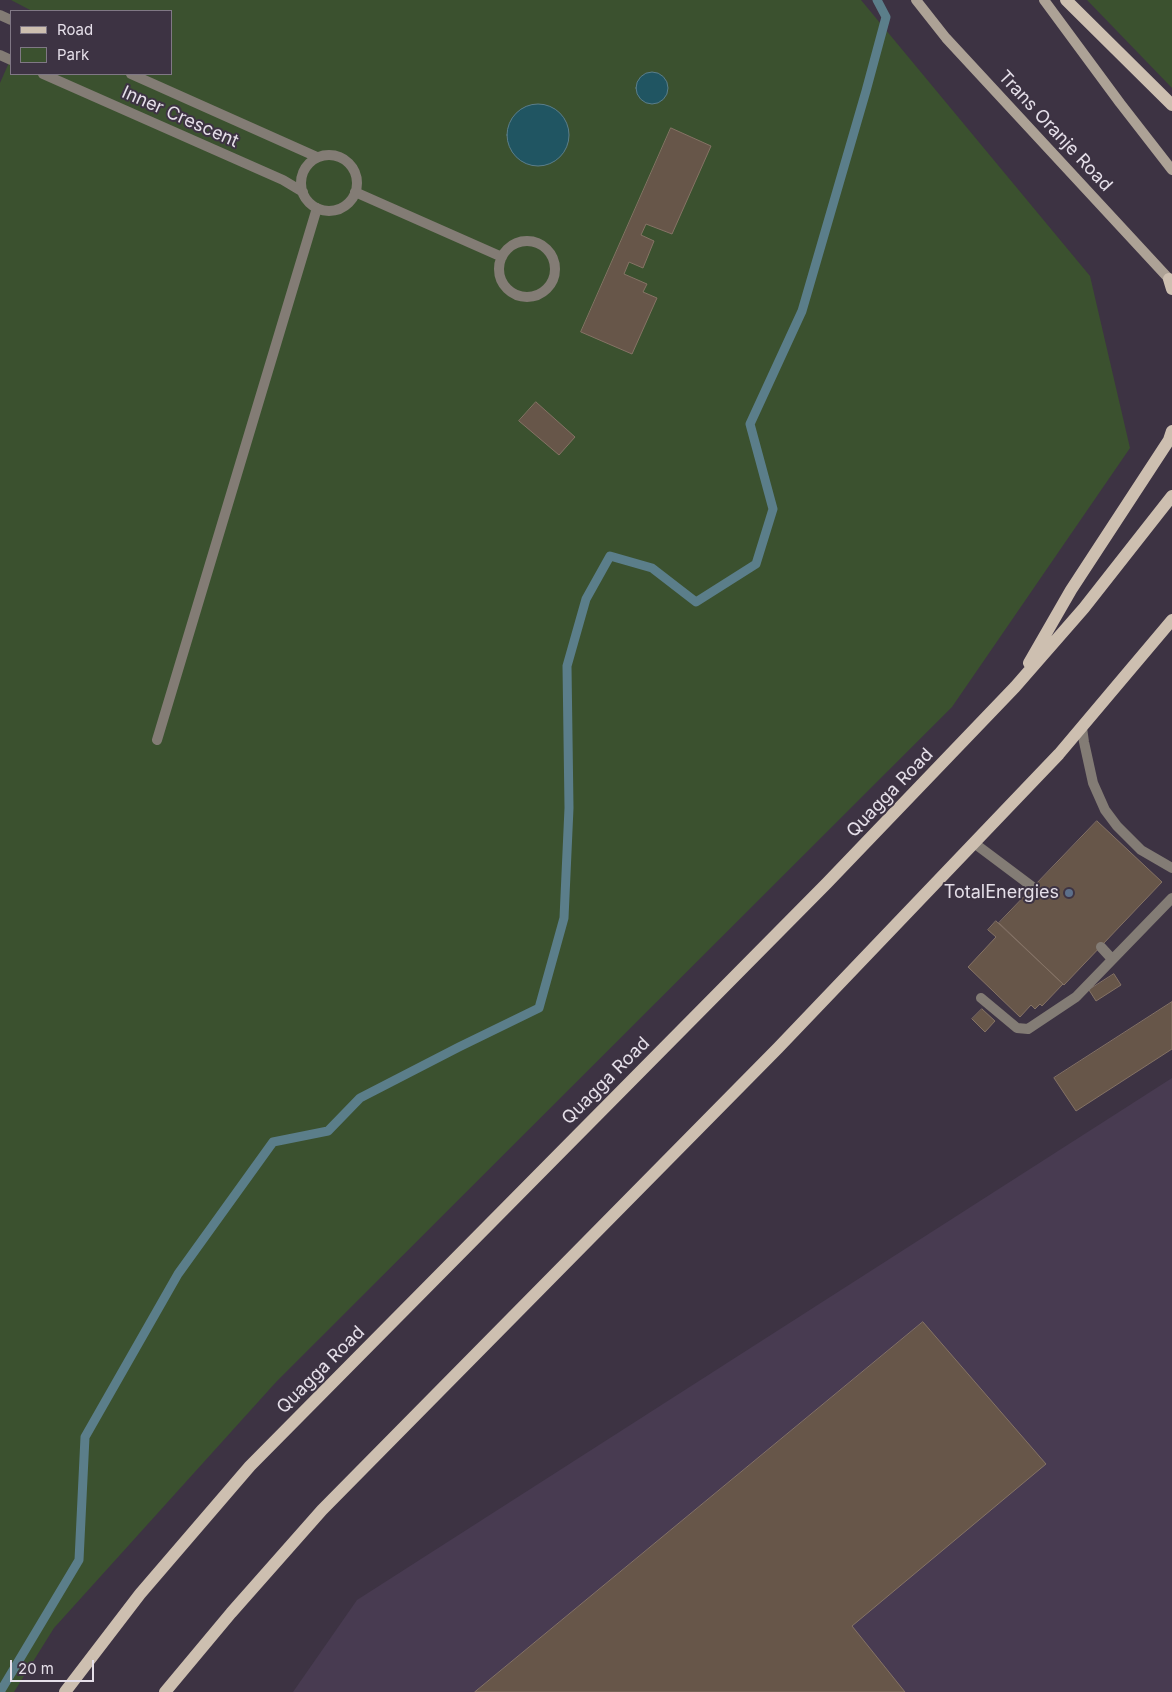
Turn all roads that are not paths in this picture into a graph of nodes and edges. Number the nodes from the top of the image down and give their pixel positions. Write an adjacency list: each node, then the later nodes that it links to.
1 (916, 0): 13 (main road, Trans Oranje Road)
2 (1044, 0): 8 (main road)
3 (1066, 0): 6 (main road)
4 (44, 75): 9 (street, Inner Crescent)
5 (133, 75): 7 (street, Inner Crescent)
6 (1172, 105)
7 (317, 157): 9 (street); 10 (street)
8 (1172, 170)
9 (303, 192): 11 (street)
10 (355, 192): 11 (street); 12 (street)
11 (317, 208): 19 (street)
12 (502, 257): 12 (street)
13 (1171, 284)
14 (1172, 431): 17 (main road)
15 (1172, 496): 17 (main road, Quagga Road)
16 (1172, 620): 18 (main road)
17 (1016, 687): 27 (main road, Quagga Road)
18 (1082, 728): 20 (main road); 21 (street)
19 (157, 740)
20 (974, 843): 22 (street); 28 (main road)
21 (1172, 868)
22 (1034, 888)
23 (1172, 898): 25 (street)
24 (1101, 947): 25 (street)
25 (1112, 959): 26 (street)
26 (982, 998)
27 (66, 1692)
28 (165, 1692)

